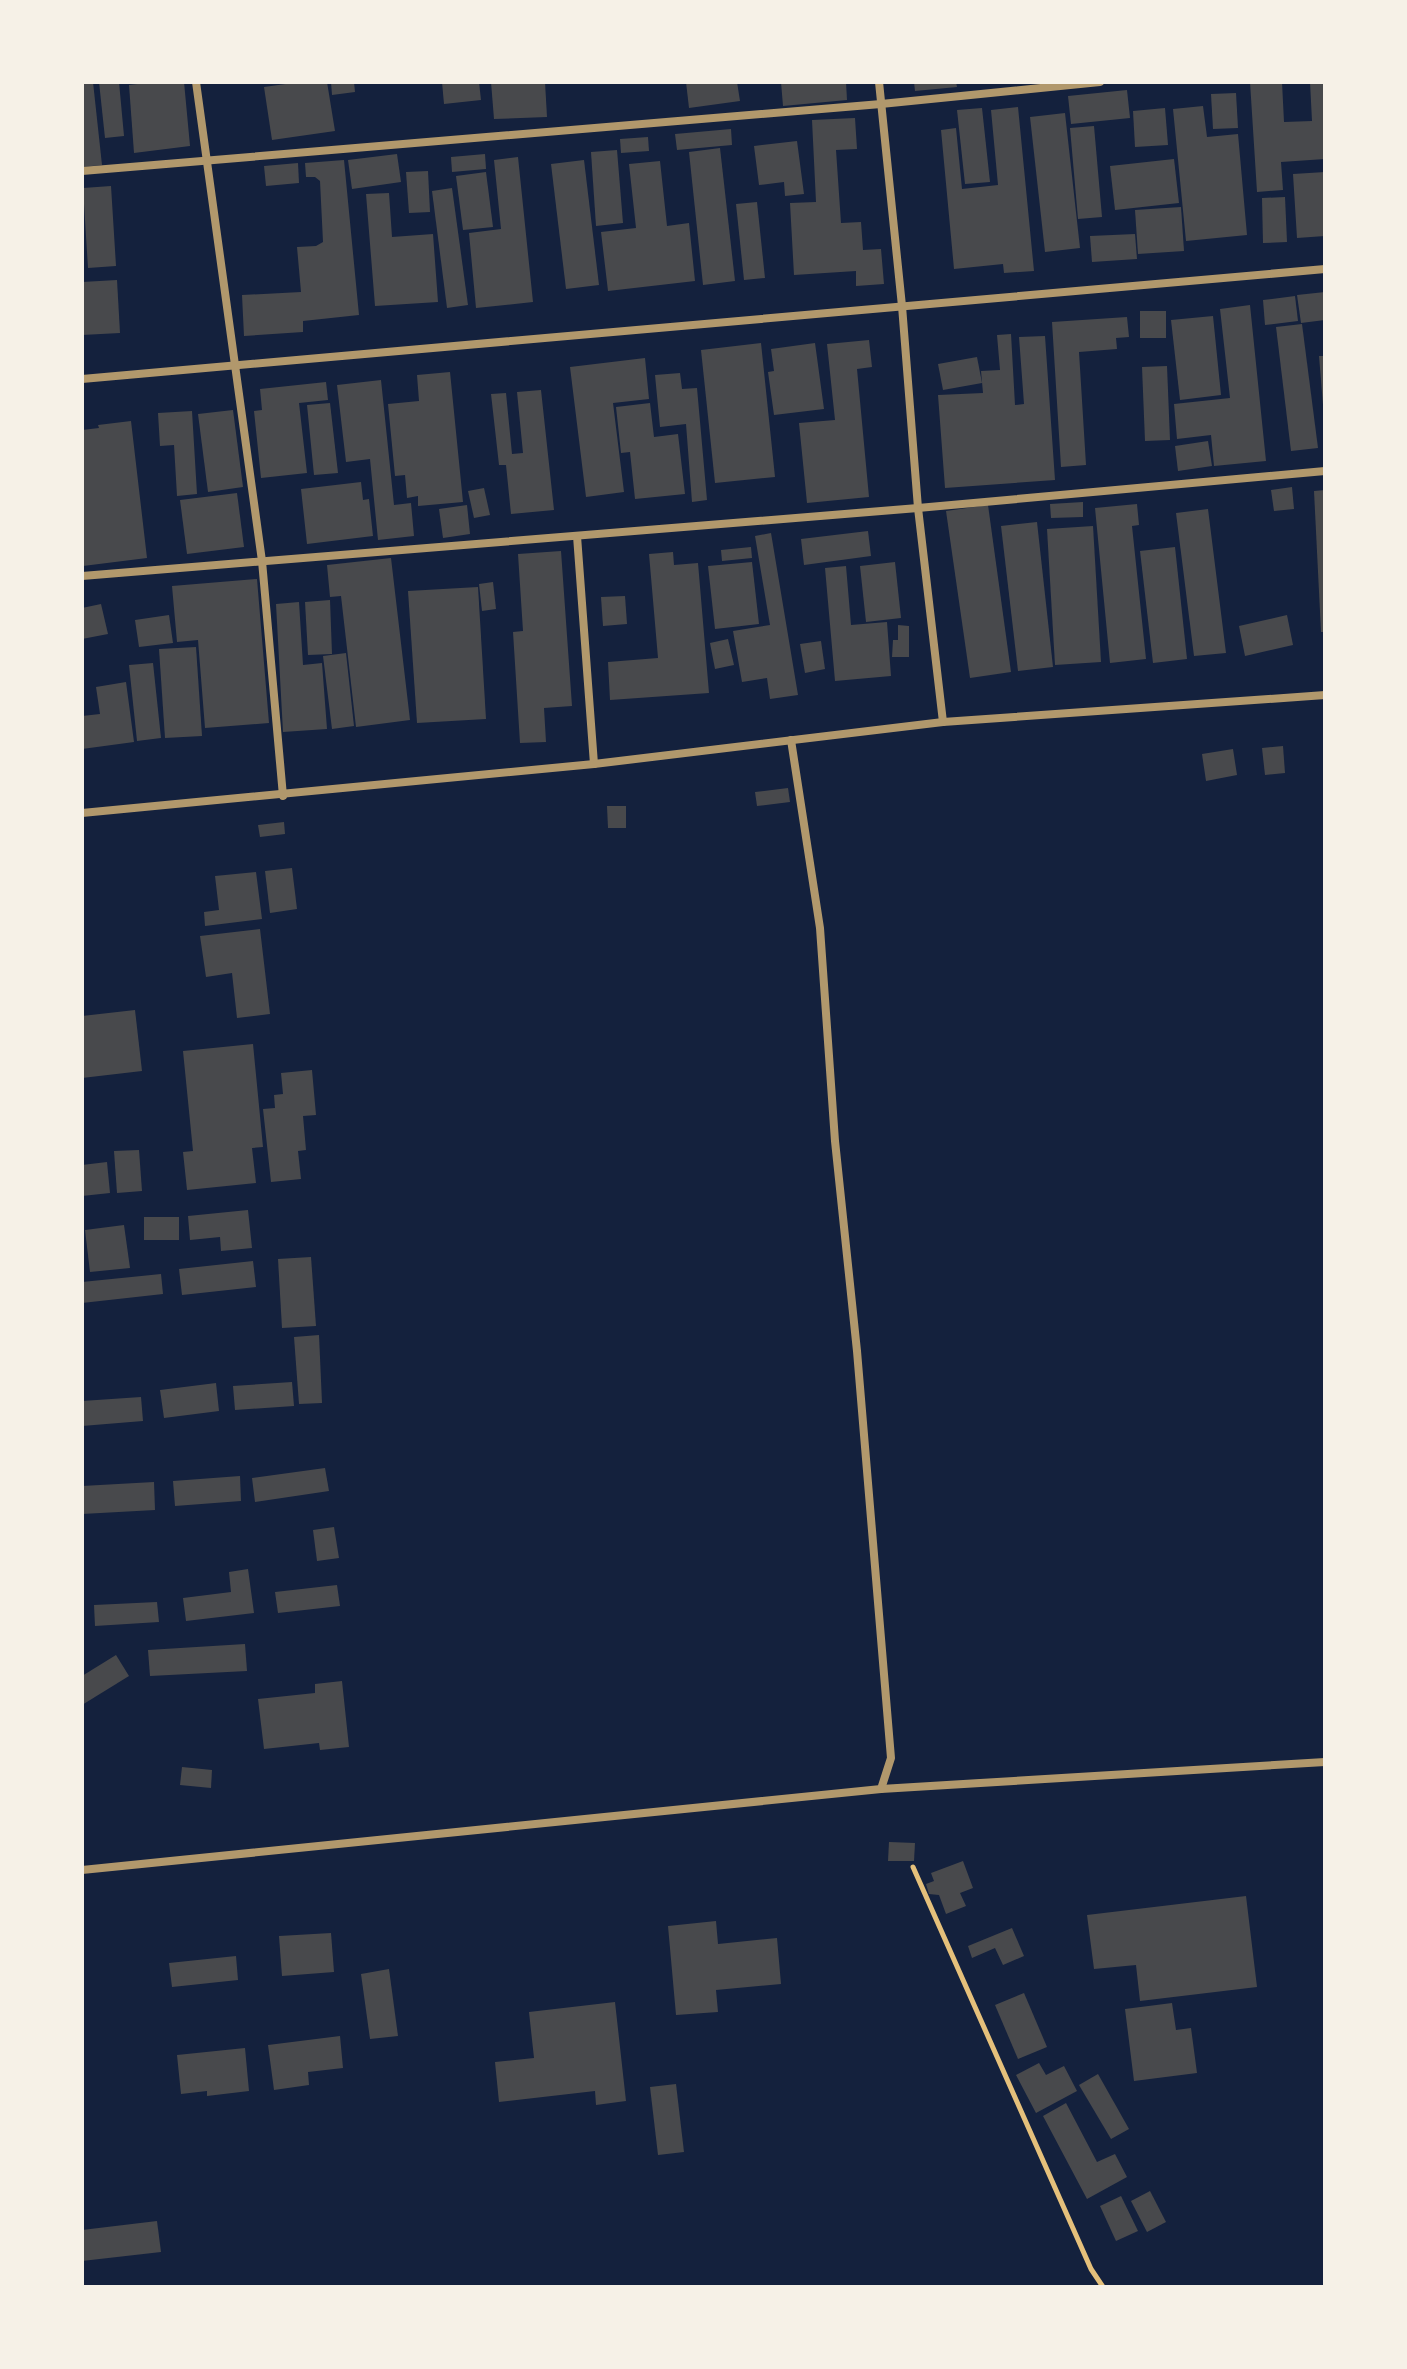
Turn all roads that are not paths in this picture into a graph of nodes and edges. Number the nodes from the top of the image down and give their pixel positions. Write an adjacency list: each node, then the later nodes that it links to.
1 (196, 82): 5 (street)
2 (879, 82): 4 (street)
3 (1100, 82): 4 (street)
4 (881, 104): 5 (street); 8 (street)
5 (207, 162): 6 (street); 9 (street)
6 (82, 171)
7 (1325, 269): 8 (street)
8 (902, 306): 9 (street); 12 (street)
9 (234, 364): 10 (street); 14 (street)
10 (82, 379)
11 (1325, 471): 12 (street)
12 (918, 508): 13 (street); 17 (street)
13 (577, 536): 14 (street); 19 (street)
14 (262, 561): 15 (street); 20 (street)
15 (82, 576)
16 (1325, 695): 17 (street)
17 (943, 722): 18 (street)
18 (791, 740): 19 (street); 23 (street)
19 (594, 764): 20 (street)
20 (283, 796): 21 (street)
21 (82, 813)
22 (1325, 1762): 23 (street)
23 (881, 1789): 24 (street)
24 (82, 1870)

